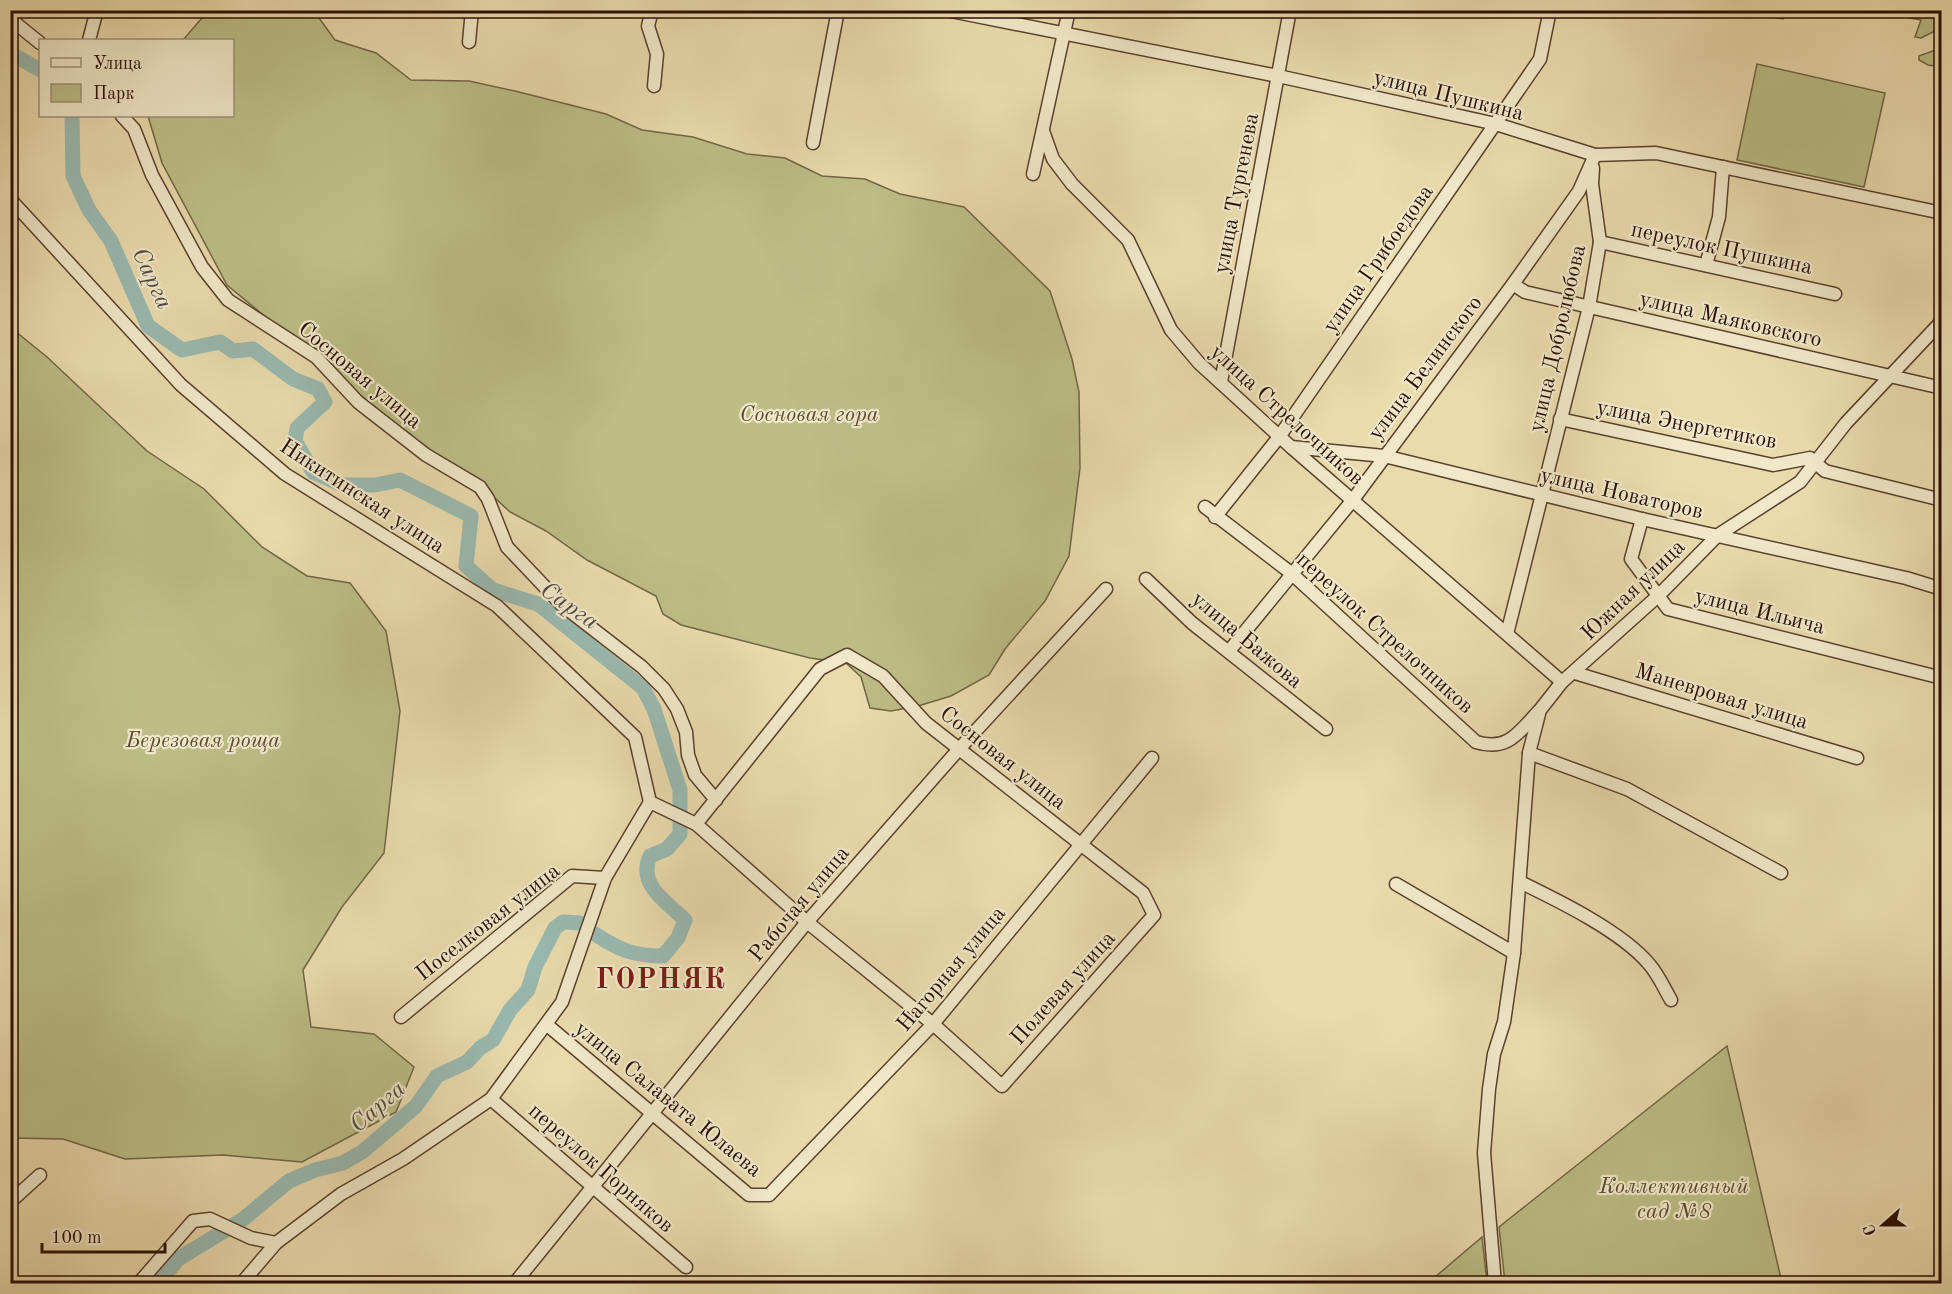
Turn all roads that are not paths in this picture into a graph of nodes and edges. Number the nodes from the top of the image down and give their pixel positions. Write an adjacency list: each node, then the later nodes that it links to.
1 (16, 10): 12 (street)
2 (97, 10): 11 (street)
3 (472, 10): 13 (street)
4 (652, 10): 15 (street)
5 (838, 10): 19 (street)
6 (946, 10): 10 (street, улица Пушкина)
7 (1069, 10): 10 (street)
8 (1290, 10): 14 (street, улица Тургенева)
9 (1550, 10): 17 (street, улица Грибоедова)
10 (1066, 34): 14 (street, улица Пушкина); 18 (street)
11 (89, 39)
12 (39, 42)
13 (469, 42)
14 (1278, 76): 17 (street, улица Пушкина); 32 (street, улица Тургенева)
15 (654, 86)
16 (123, 117): 62 (street, Сосновая улица)
17 (1496, 124): 20 (street, улица Пушкина); 35 (street, улица Грибоедова)
18 (1043, 131): 22 (street); 32 (street, улица Стрелочников)
19 (813, 143)
20 (1595, 155): 21 (street, улица Пушкина); 25 (street, улица Добролюбова); 27 (street, улица Белинского)
21 (1723, 167): 24 (street, улица Пушкина); 26 (street)
22 (1033, 174)
23 (10, 199): 63 (street, Никитинская улица)
24 (1941, 213)
25 (1600, 242): 26 (street, переулок Пушкина); 29 (street, улица Добролюбова)
26 (1707, 265): 28 (street, переулок Пушкина)
27 (1513, 284): 29 (street, улица Маяковского); 37 (street, улица Белинского)
28 (1835, 294)
29 (1589, 307): 31 (street, улица Маяковского); 34 (street, улица Добролюбова)
30 (1941, 321): 31 (street, Южная улица)
31 (1887, 376): 33 (street, улица Маяковского); 38 (street, Южная улица)
32 (1221, 382): 35 (street, улица Стрелочников)
33 (1941, 388)
34 (1560, 418): 38 (street, улица Энергетиков); 39 (street, улица Добролюбова)
35 (1279, 436): 36 (street, улица Стрелочников); 43 (street, улица Грибоедова)
36 (1291, 447): 37 (street, улица Новаторов); 41 (street, улица Стрелочников)
37 (1384, 456): 39 (street, улица Новаторов); 41 (street, улица Белинского)
38 (1817, 461): 40 (street); 45 (street, Южная улица)
39 (1542, 495): 44 (street, улица Новаторов); 51 (street, улица Добролюбова)
40 (1941, 500)
41 (1353, 501): 46 (street, улица Белинского); 51 (street, улица Стрелочников)
42 (1204, 507): 43 (street, переулок Стрелочников)
43 (1215, 517): 46 (street, переулок Стрелочников)
44 (1642, 519): 45 (street, улица Новаторов); 50 (street, улица Ильича)
45 (1718, 535): 49 (street, улица Новаторов); 50 (street, Южная улица)
46 (1291, 573): 52 (street, улица Белинского); 56 (street, переулок Стрелочников)
47 (1146, 579): 52 (street, улица Бажова)
48 (1106, 589): 58 (street, Рабочая улица)
49 (1941, 589)
50 (1658, 596): 53 (street, Южная улица); 54 (street, улица Ильича)
51 (1507, 634): 55 (street, улица Стрелочников)
52 (1229, 651): 57 (street, улица Бажова)
53 (1575, 673): 55 (street, Южная улица); 61 (street, Маневровая улица)
54 (1941, 678)
55 (1562, 682): 56 (street, Южная улица)
56 (1540, 710): 59 (street, Южная улица)
57 (1326, 729)
58 (959, 748): 62 (street, Сосновая улица); 65 (street, Сосновая улица); 71 (street, Рабочая улица)
59 (1529, 753): 66 (street); 68 (street, Южная улица)
60 (1152, 758): 65 (street, Нагорная улица)
61 (1857, 758)
62 (716, 800): 64 (street)
63 (650, 802): 64 (street); 67 (street)
64 (687, 818): 71 (street)
65 (1081, 844): 70 (street, Сосновая улица); 76 (street, Нагорная улица)
66 (1781, 873)
67 (605, 878): 74 (street, Поселковая улица); 75 (street)
68 (1520, 882): 72 (street, Южная улица); 73 (street)
69 (1396, 884): 72 (street)
70 (1154, 915): 76 (street, Полевая улица)
71 (807, 922): 76 (street); 78 (street, Рабочая улица)
72 (1514, 953): 88 (street, Южная улица)
73 (1671, 1000)
74 (401, 1017)
75 (546, 1024): 77 (street); 78 (street, улица Салавата Юлаева)
76 (933, 1024): 81 (street, Нагорная улица)
77 (491, 1099): 80 (street, переулок Горняков); 83 (street)
78 (653, 1113): 80 (street, Рабочая улица); 81 (street, улица Салавата Юлаева)
79 (40, 1175): 82 (street)
80 (593, 1187): 84 (street, переулок Горняков); 87 (street, Рабочая улица)
81 (769, 1195)
82 (10, 1202)
83 (276, 1243): 85 (street); 86 (street)
84 (686, 1267)
85 (138, 1284)
86 (241, 1284)
87 (514, 1284)
88 (1495, 1284)

